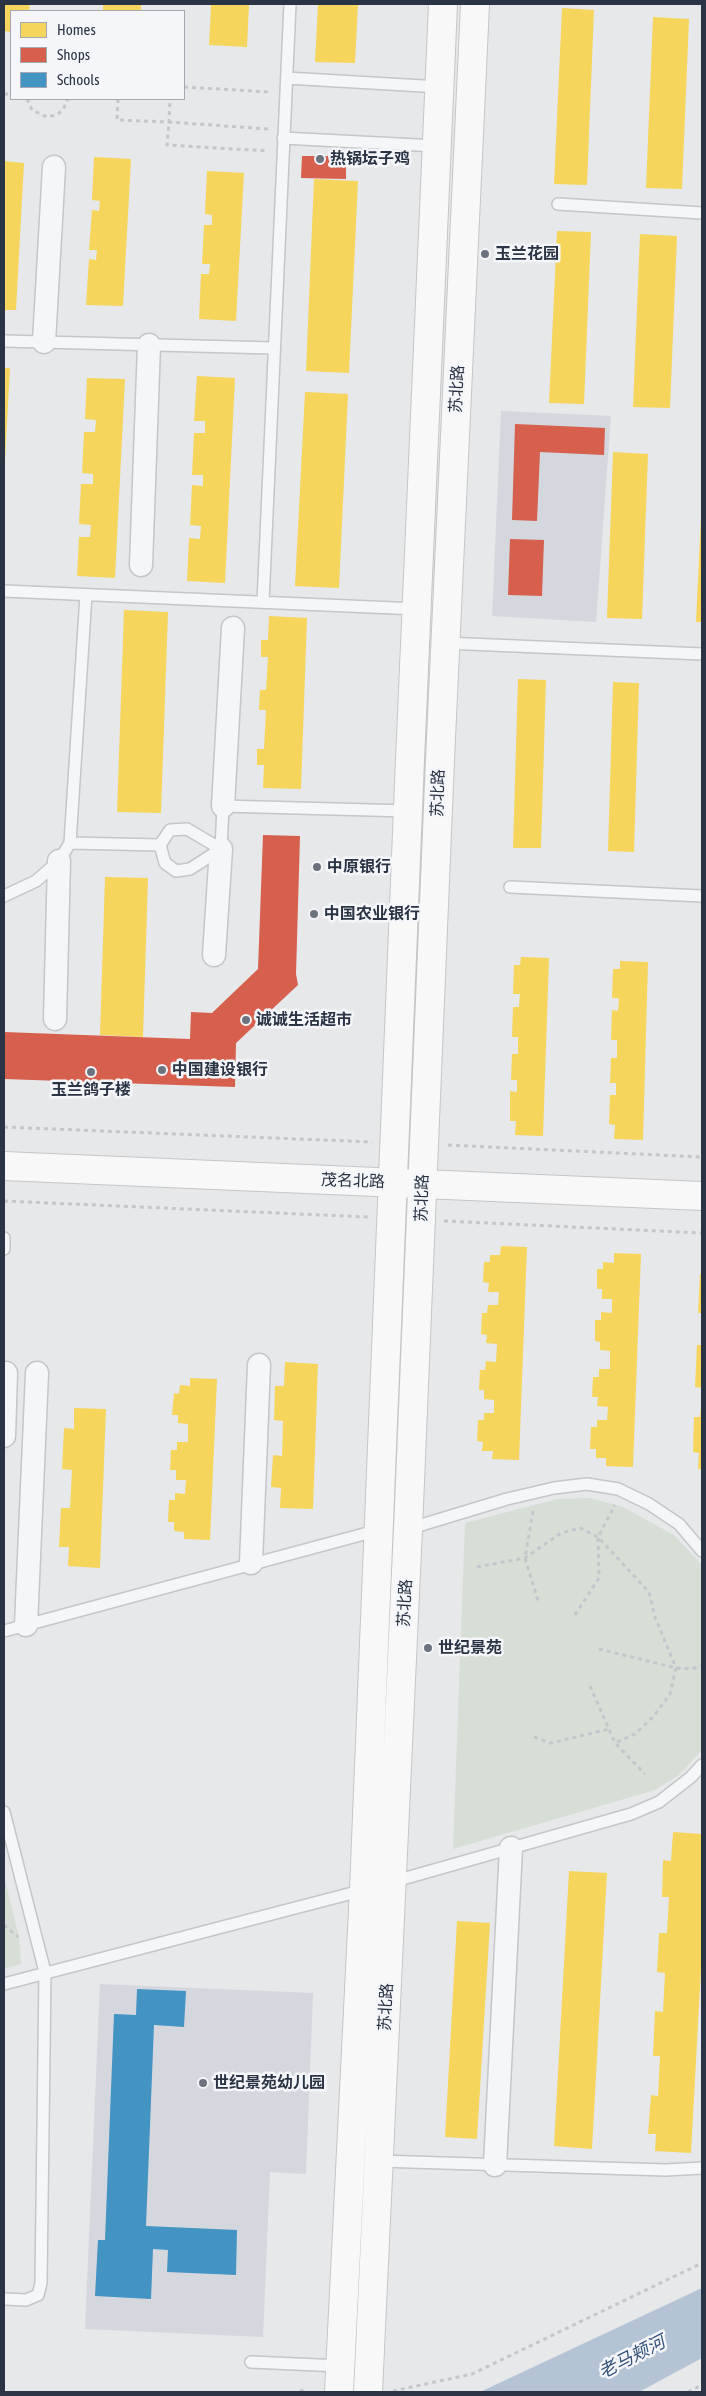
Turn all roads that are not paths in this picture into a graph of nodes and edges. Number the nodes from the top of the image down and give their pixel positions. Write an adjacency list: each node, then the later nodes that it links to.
1 (290, 4): 4 (lane)
2 (444, 4): 5 (main road, 苏北路)
3 (475, 4): 21 (main road, 苏北路)
4 (287, 78): 5 (lane); 6 (lane)
5 (440, 87): 7 (main road, 苏北路)
6 (283, 134): 7 (lane); 14 (lane)
7 (437, 146): 19 (main road, 苏北路)
8 (54, 167): 12 (street)
9 (558, 204): 10 (lane)
10 (702, 213)
11 (4, 341): 12 (lane)
12 (44, 342): 13 (lane)
13 (149, 344): 14 (lane); 15 (street)
14 (273, 348): 18 (lane)
15 (141, 565)
16 (4, 591): 17 (lane)
17 (86, 595): 18 (lane); 27 (lane)
18 (263, 602): 19 (lane)
19 (417, 609): 24 (main road, 苏北路)
20 (233, 628): 23 (street)
21 (445, 643): 22 (lane); 35 (main road, 苏北路)
22 (702, 654)
23 (223, 806): 24 (lane); 26 (lane)
24 (408, 811): 34 (main road, 苏北路)
25 (160, 845): 26 (lane); 26 (lane); 27 (lane)
26 (221, 849): 31 (street)
27 (65, 852): 29 (lane); 32 (street)
28 (510, 887): 30 (lane)
29 (4, 896)
30 (702, 896)
31 (214, 955)
32 (56, 1019)
33 (4, 1166): 34 (main road, 茂名北路)
34 (393, 1182): 35 (main road, 茂名北路); 43 (main road, 苏北路)
35 (422, 1184): 36 (main road, 茂名北路); 44 (main road, 苏北路)
36 (702, 1196)
37 (4, 1238): 38 (lane)
38 (4, 1249)
39 (259, 1365): 46 (street)
40 (6, 1373): 42 (street)
41 (37, 1373): 47 (street)
42 (4, 1436)
43 (379, 1530): 46 (lane); 53 (main road, 苏北路)
44 (408, 1530): 45 (lane); 52 (main road, 苏北路)
45 (702, 1551)
46 (251, 1563): 47 (lane)
47 (26, 1625): 48 (lane)
48 (4, 1631)
49 (702, 1765): 51 (lane)
50 (4, 1812): 54 (lane)
51 (511, 1848): 52 (lane); 57 (street)
52 (392, 1882): 56 (main road, 苏北路)
53 (364, 1890): 54 (lane); 61 (main road, 苏北路)
54 (45, 1972): 55 (lane); 59 (lane)
55 (4, 1984)
56 (379, 2161): 57 (lane); 63 (main road, 苏北路)
57 (495, 2165): 58 (lane)
58 (702, 2168)
59 (4, 2299)
60 (251, 2362): 61 (lane)
61 (340, 2366): 62 (main road, 苏北路)
62 (339, 2392)
63 (381, 2392)

